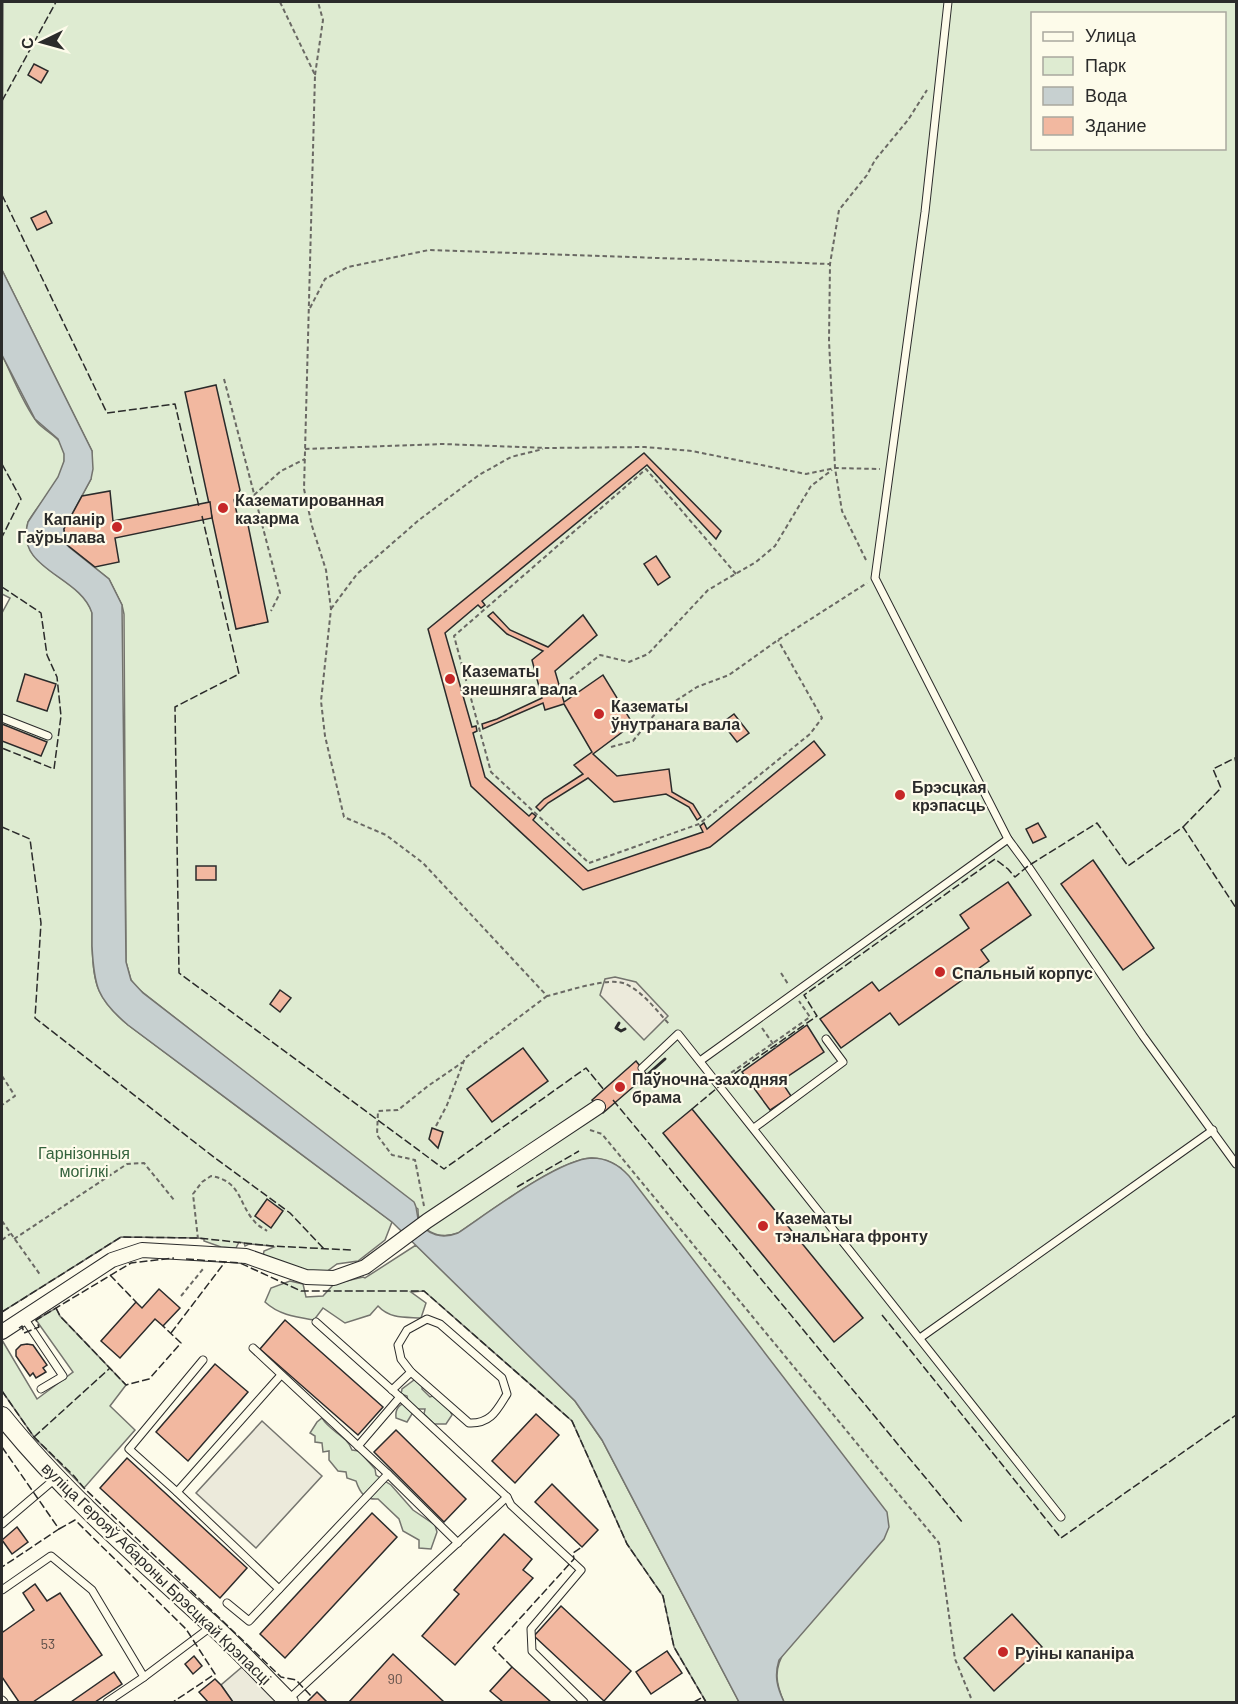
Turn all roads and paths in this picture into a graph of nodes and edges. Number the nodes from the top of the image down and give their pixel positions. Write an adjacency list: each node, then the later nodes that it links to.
1 (280, 2): 4 (path)
2 (318, 2): 4 (path)
3 (948, 2): 13 (lane)
4 (315, 75): 7 (path)
5 (929, 87): 6 (path)
6 (830, 264): 7 (path); 12 (path)
7 (308, 310): 10 (path)
8 (224, 379): 14 (path)
9 (546, 448): 10 (path); 12 (path); 17 (path)
10 (305, 449): 11 (path)
11 (305, 459): 14 (path); 17 (path)
12 (835, 468): 13 (path); 15 (path); 16 (path)
13 (889, 470): 16 (lane)
14 (254, 495): 18 (path)
15 (736, 574): 19 (path); 20 (path)
16 (875, 578): 19 (path); 24 (lane)
17 (331, 609): 27 (path)
18 (271, 611)
19 (778, 640): 23 (path)
20 (570, 679)
21 (2, 718): 22 (lane)
22 (48, 736)
23 (611, 747)
24 (1008, 839): 26 (lane); 43 (lane)
25 (781, 973): 26 (path)
26 (794, 993): 28 (lane); 31 (path)
27 (548, 996): 29 (path); 34 (path)
28 (756, 1020): 31 (path); 33 (lane)
29 (678, 1034): 33 (lane); 35 (lane)
30 (826, 1039): 42 (lane)
31 (773, 1043): 32 (path); 37 (path)
32 (776, 1048)
33 (700, 1060): 37 (lane)
34 (464, 1062): 41 (path); 47 (path)
35 (642, 1068)
36 (2, 1077): 38 (path)
37 (717, 1082): 42 (lane)
38 (2, 1105)
39 (598, 1107): 40 (street)
40 (572, 1124): 47 (street); 80 (path)
41 (436, 1126)
42 (754, 1128): 58 (lane)
43 (1213, 1130): 44 (lane); 58 (lane)
44 (1236, 1164)
45 (174, 1200): 50 (path)
46 (2, 1221): 49 (path)
47 (427, 1221): 52 (street)
48 (267, 1231): 52 (path)
49 (10, 1234): 50 (path); 51 (path)
50 (14, 1239): 53 (path)
51 (2, 1240)
52 (202, 1253): 54 (path); 55 (street)
53 (41, 1276)
54 (181, 1296)
55 (24, 1318): 57 (street); 63 (lane)
56 (316, 1322): 64 (lane)
57 (2, 1332)
58 (920, 1338): 72 (lane)
59 (253, 1348): 62 (lane)
60 (203, 1360): 70 (lane)
61 (411, 1372): 61 (lane); 64 (lane)
62 (281, 1375): 67 (lane); 70 (lane)
63 (41, 1389)
64 (392, 1390): 65 (lane)
65 (400, 1397): 67 (lane); 71 (lane)
66 (2, 1416): 69 (main road, вуліца Герояў Абароны Брэсцкай Крэпасці)
67 (358, 1446): 68 (lane)
68 (388, 1474): 74 (lane); 75 (lane)
69 (56, 1478): 73 (lane); 78 (main road, вуліца Герояў Абароны Брэсцкай Крэпасці)
70 (177, 1492): 75 (lane)
71 (507, 1497): 74 (lane); 83 (lane)
72 (1061, 1516)
73 (2, 1524)
74 (458, 1543): 82 (lane)
75 (279, 1589): 77 (lane)
76 (2, 1590): 79 (lane)
77 (227, 1602)
78 (212, 1626): 79 (lane); 82 (main road, вуліца Герояў Абароны Брэсцкай Крэпасці)
79 (144, 1677): 81 (lane)
80 (971, 1698)
81 (107, 1702)
82 (288, 1702)
83 (584, 1702)

